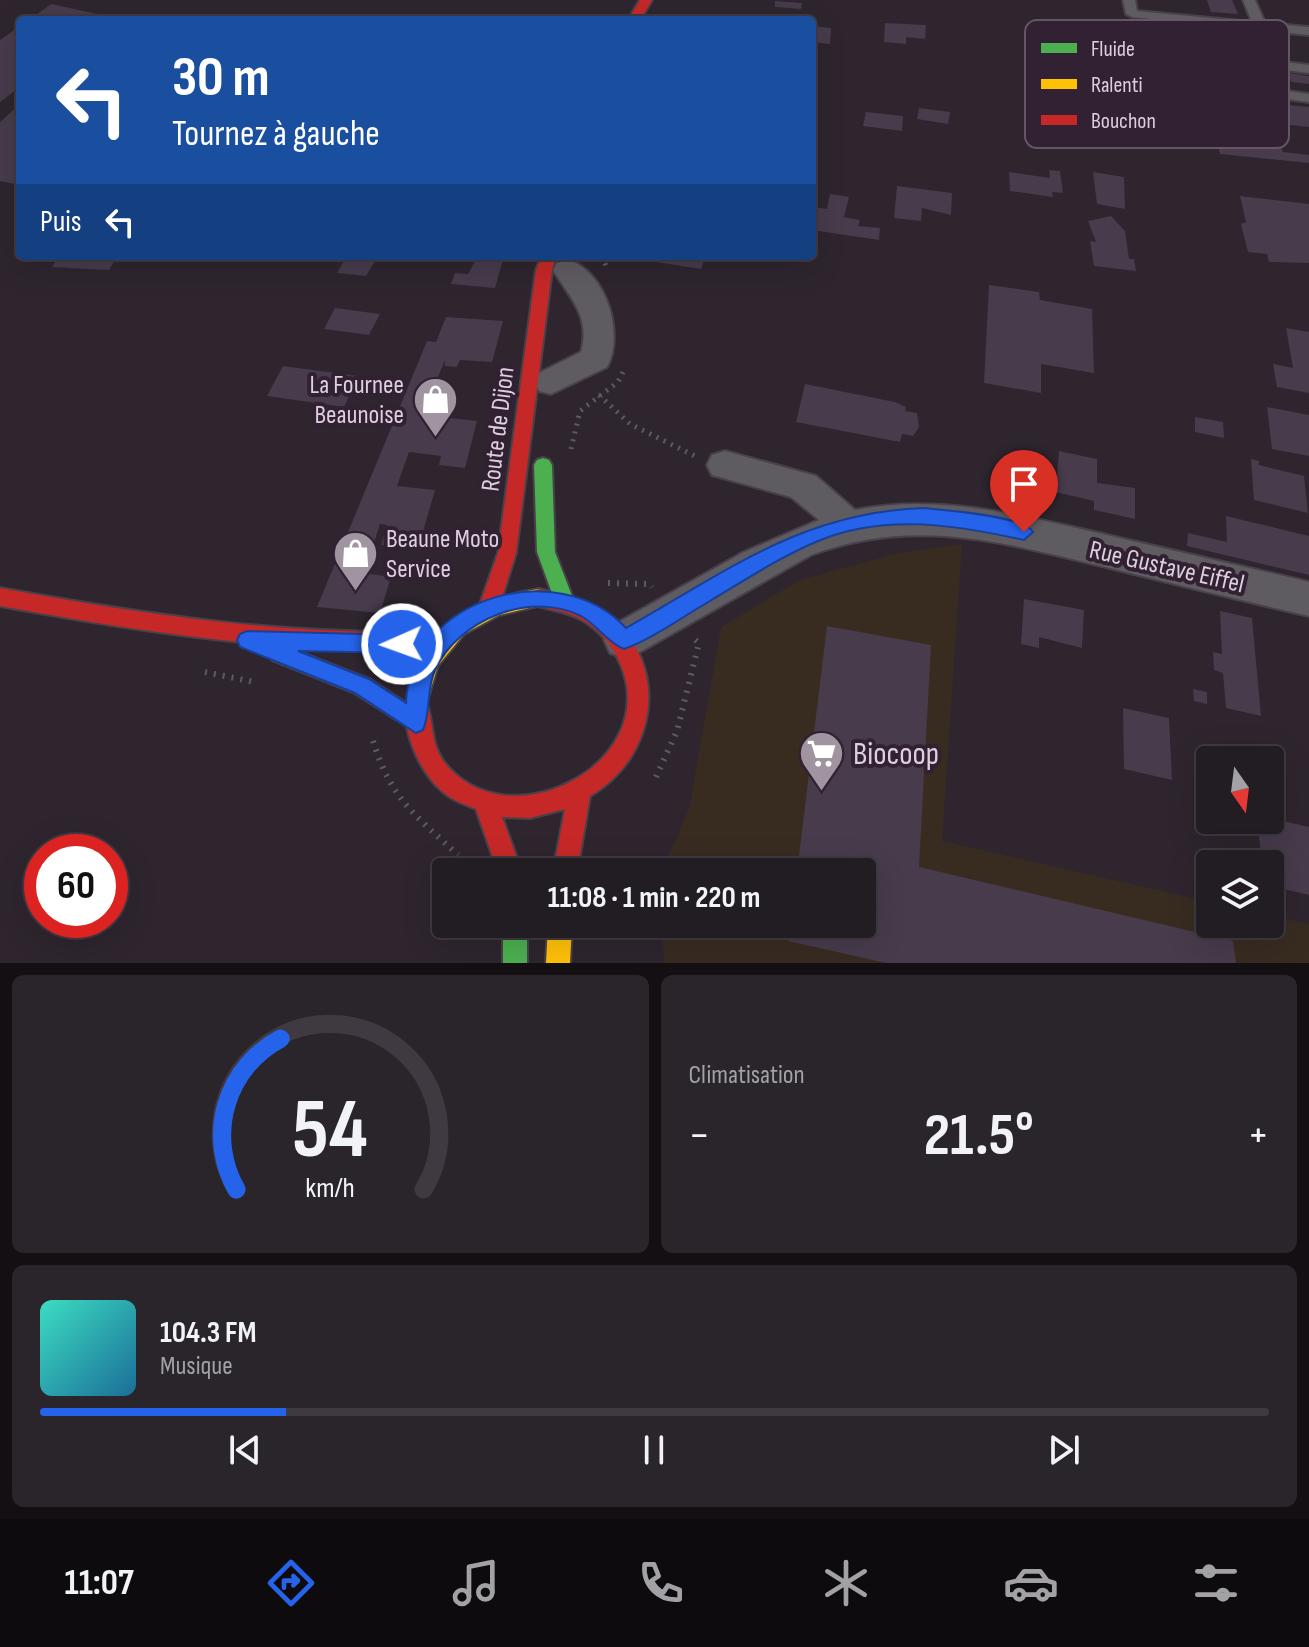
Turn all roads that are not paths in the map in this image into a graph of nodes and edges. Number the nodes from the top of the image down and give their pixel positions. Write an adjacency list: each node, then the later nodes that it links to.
1 (1129, 0): 3 (lane)
2 (1249, 0): 4 (lane)
3 (1196, 20)
4 (1257, 20)
5 (1289, 29): 6 (lane)
6 (1309, 31)
7 (1289, 67): 8 (lane)
8 (1309, 69)
9 (1289, 95): 10 (lane)
10 (1309, 98)
11 (562, 270): 12 (street); 19 (main road, Route de Dijon)
12 (560, 375)
13 (545, 442): 18 (main road, Route de Dijon)
14 (725, 465): 15 (street)
15 (845, 525): 17 (street, Rue Gustave Eiffel); 22 (street, Rue Gustave Eiffel)
16 (0, 597): 20 (main road)
17 (1309, 599)
18 (564, 601): 19 (main road); 22 (main road)
19 (489, 607): 21 (main road)
20 (247, 640): 21 (main road); 23 (main road)
21 (443, 640): 23 (main road)
22 (624, 640): 24 (main road)
23 (416, 722): 25 (main road)
24 (579, 794): 25 (main road); 27 (main road)
25 (486, 805): 26 (main road)
26 (505, 858)
27 (568, 858)
28 (515, 938): 30 (main road)
29 (559, 938): 31 (main road)
30 (515, 963)
31 (558, 963)

